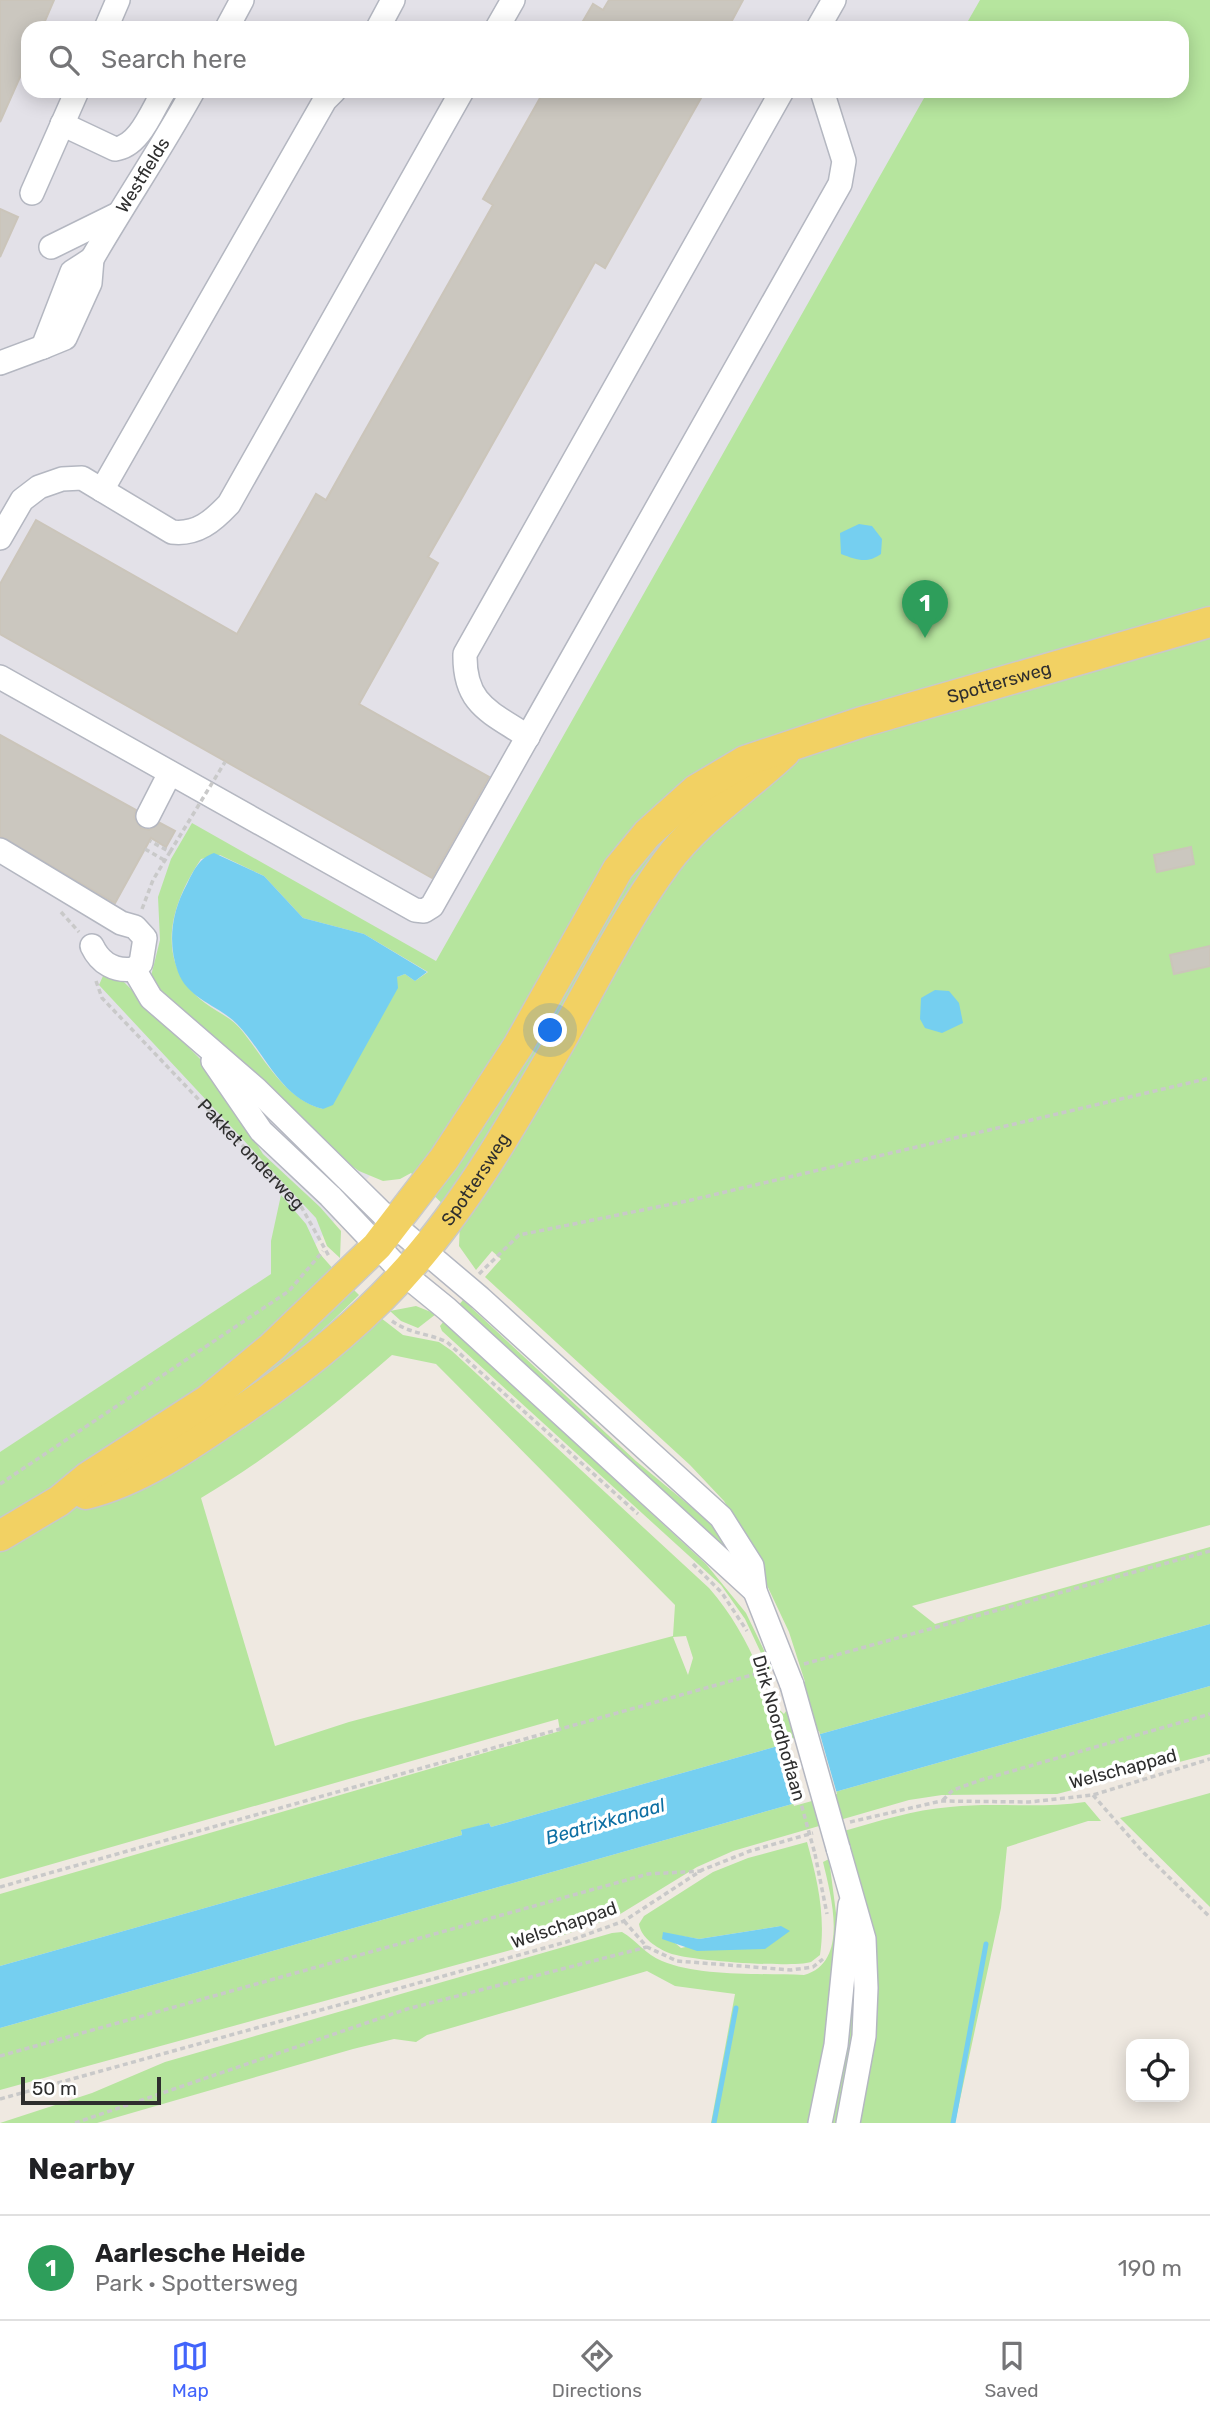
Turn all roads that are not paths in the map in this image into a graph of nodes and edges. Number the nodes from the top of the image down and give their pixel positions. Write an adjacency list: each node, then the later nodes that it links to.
1 (118, 0): 6 (street)
2 (243, 0): 7 (street)
3 (393, 0): 8 (street)
4 (834, 0): 10 (street)
5 (506, 3): 9 (street)
6 (109, 21)
7 (231, 21)
8 (382, 21)
9 (500, 21)
10 (822, 21)
11 (74, 98): 18 (street)
12 (160, 98): 18 (street)
13 (189, 98): 20 (street, Westfields)
14 (327, 98): 23 (street)
15 (458, 98): 23 (street)
16 (778, 98): 27 (street)
17 (824, 98): 27 (street)
18 (62, 124): 19 (street)
19 (32, 193)
20 (118, 214): 21 (street); 22 (street, Westfields)
21 (51, 247)
22 (0, 363)
23 (102, 490): 24 (street)
24 (0, 538)
25 (1210, 622): 28 (main road, Spottersweg)
26 (0, 677): 29 (street)
27 (528, 737): 29 (street)
28 (788, 749): 34 (main road, Spottersweg); 35 (main road, Spottersweg)
29 (170, 773): 30 (street)
30 (148, 816)
31 (0, 850): 33 (street)
32 (95, 952): 33 (street)
33 (134, 969): 34 (street, Pakket onderweg)
34 (386, 1236): 35 (street, Dirk Noordhoflaan); 36 (street, Dirk Noordhoflaan); 37 (main road, Spottersweg)
35 (424, 1251): 36 (main road, Spottersweg); 39 (street, Dirk Noordhoflaan)
36 (404, 1274): 37 (main road, Spottersweg); 39 (street, Dirk Noordhoflaan)
37 (59, 1501): 38 (main road, Spottersweg)
38 (0, 1536)
39 (755, 1591): 40 (street, Dirk Noordhoflaan, bridge)
40 (851, 1899): 41 (street, Dirk Noordhoflaan); 42 (street, Dirk Noordhoflaan)
41 (820, 2123)
42 (848, 2123)

